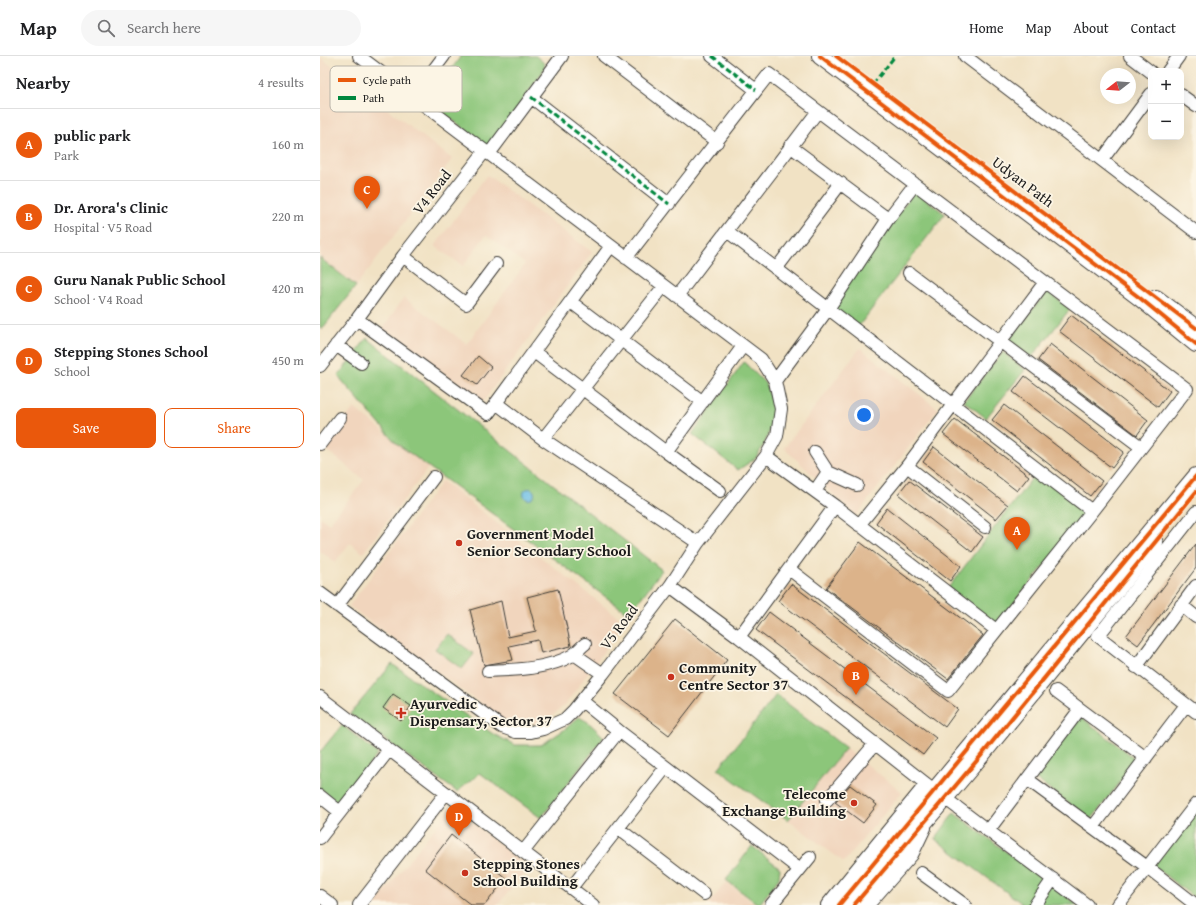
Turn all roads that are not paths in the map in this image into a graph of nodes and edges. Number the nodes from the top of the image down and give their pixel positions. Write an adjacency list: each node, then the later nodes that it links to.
1 (359, 56): 11 (street)
2 (444, 56): 12 (street)
3 (604, 56): 22 (street)
4 (712, 56): 15 (street)
5 (820, 56): 47 (main road, Udyan Path)
6 (836, 56): 44 (main road, Udyan Path)
7 (966, 56): 25 (street)
8 (1130, 56): 14 (street)
9 (1179, 56): 13 (street)
10 (557, 58): 16 (street, V4 Road)
11 (372, 66)
12 (436, 66)
13 (1170, 68)
14 (1148, 70)
15 (756, 90): 20 (street); 22 (street)
16 (532, 97): 24 (street, V4 Road); 28 (street)
17 (1184, 97): 19 (street)
18 (1148, 98): 25 (street)
19 (1196, 106)
20 (818, 111): 23 (street); 27 (street)
21 (433, 112): 24 (street)
22 (717, 142): 28 (street)
23 (790, 146): 26 (street); 30 (street)
24 (487, 152): 32 (street); 33 (street, V4 Road)
25 (1102, 160): 31 (street)
26 (840, 183): 29 (street); 36 (street)
27 (915, 184): 29 (street); 38 (street)
28 (669, 204): 34 (street)
29 (888, 218): 42 (street)
30 (727, 232): 36 (street); 40 (street)
31 (1196, 232)
32 (611, 246): 34 (street); 41 (street)
33 (403, 256): 35 (street); 43 (street, V4 Road)
34 (626, 258): 39 (street)
35 (496, 264)
36 (776, 269): 42 (street)
37 (909, 273): 46 (street)
38 (1045, 282): 46 (street); 61 (street)
39 (664, 286): 40 (street); 45 (street)
40 (677, 296): 49 (street)
41 (571, 302): 45 (street); 50 (street)
42 (828, 309): 53 (street); 57 (street)
43 (357, 319): 48 (street, V4 Road); 56 (street)
44 (1196, 328)
45 (622, 340): 54 (street); 55 (street)
46 (1000, 341): 57 (street); 61 (street)
47 (1196, 344)
48 (336, 345): 51 (street); 52 (street, V4 Road)
49 (744, 346): 53 (street); 55 (street)
50 (534, 352): 54 (street); 56 (street)
51 (361, 363)
52 (320, 366)
53 (775, 381): 64 (street, V5 Road)
54 (583, 389): 59 (street); 62 (street)
55 (703, 402): 62 (street)
56 (496, 403): 59 (street)
57 (953, 404): 65 (street); 74 (street)
58 (340, 418): 60 (street)
59 (543, 439): 78 (street)
60 (320, 444)
61 (1141, 448): 74 (street)
62 (666, 452): 70 (street)
63 (815, 452): 66 (street)
64 (766, 456): 71 (street); 78 (street, V5 Road)
65 (907, 466): 76 (street); 77 (street)
66 (828, 472): 69 (street); 71 (street)
67 (1196, 476): 104 (main road)
68 (434, 478): 83 (street)
69 (856, 485)
70 (720, 491)
71 (815, 491): 73 (street)
72 (1196, 492): 104 (main road)
73 (835, 506): 76 (street); 79 (street)
74 (1092, 511): 86 (street)
75 (1196, 512): 90 (street)
76 (859, 525): 86 (street)
77 (985, 527)
78 (698, 543): 80 (street, V5 Road)
79 (789, 569): 86 (street); 87 (street)
80 (670, 586): 87 (street); 92 (street, V5 Road)
81 (1196, 586): 84 (street)
82 (320, 593): 83 (street, V5 Road)
83 (337, 606): 95 (street, V5 Road)
84 (1181, 606): 85 (street); 90 (street)
85 (1196, 617)
86 (996, 630)
87 (739, 637): 99 (street)
88 (584, 644): 89 (street)
89 (574, 654): 91 (street); 92 (street)
90 (1136, 666): 97 (street)
91 (488, 670)
92 (603, 674): 95 (street, V5 Road)
93 (1056, 690): 96 (street)
94 (320, 698): 100 (street)
95 (582, 700): 98 (street)
96 (1080, 709): 101 (street); 103 (street)
97 (1191, 709): 101 (street)
98 (619, 731): 102 (street); 115 (street)
99 (875, 744): 104 (street); 107 (street)
100 (389, 750): 105 (street); 109 (street)
101 (1146, 758): 111 (street)
102 (666, 767): 112 (street); 118 (street)
103 (1028, 779): 111 (street); 113 (street)
104 (935, 790): 110 (main road); 113 (street); 128 (street); 129 (main road)
105 (446, 793): 115 (street); 125 (street)
106 (320, 796): 109 (street)
107 (827, 800)
108 (1196, 804): 117 (street)
109 (340, 812): 114 (street)
110 (931, 814): 130 (main road); 131 (street)
111 (1093, 827): 117 (street)
112 (619, 829): 121 (street); 122 (street)
113 (988, 831): 120 (street)
114 (320, 838)
115 (523, 852): 121 (street)
116 (810, 857): 118 (street)
117 (1147, 867): 135 (street); 136 (street)
118 (799, 869): 127 (street)
119 (921, 873): 132 (street)
120 (1053, 880): 133 (street); 134 (street)
121 (571, 888): 126 (street)
122 (704, 894)
123 (320, 896): 124 (street)
124 (332, 905)
125 (360, 905)
126 (593, 905)
127 (771, 905)
128 (827, 905)
129 (838, 905)
130 (854, 905)
131 (868, 905)
132 (965, 905)
133 (1034, 905)
134 (1087, 905)
135 (1118, 905)
136 (1196, 905)

